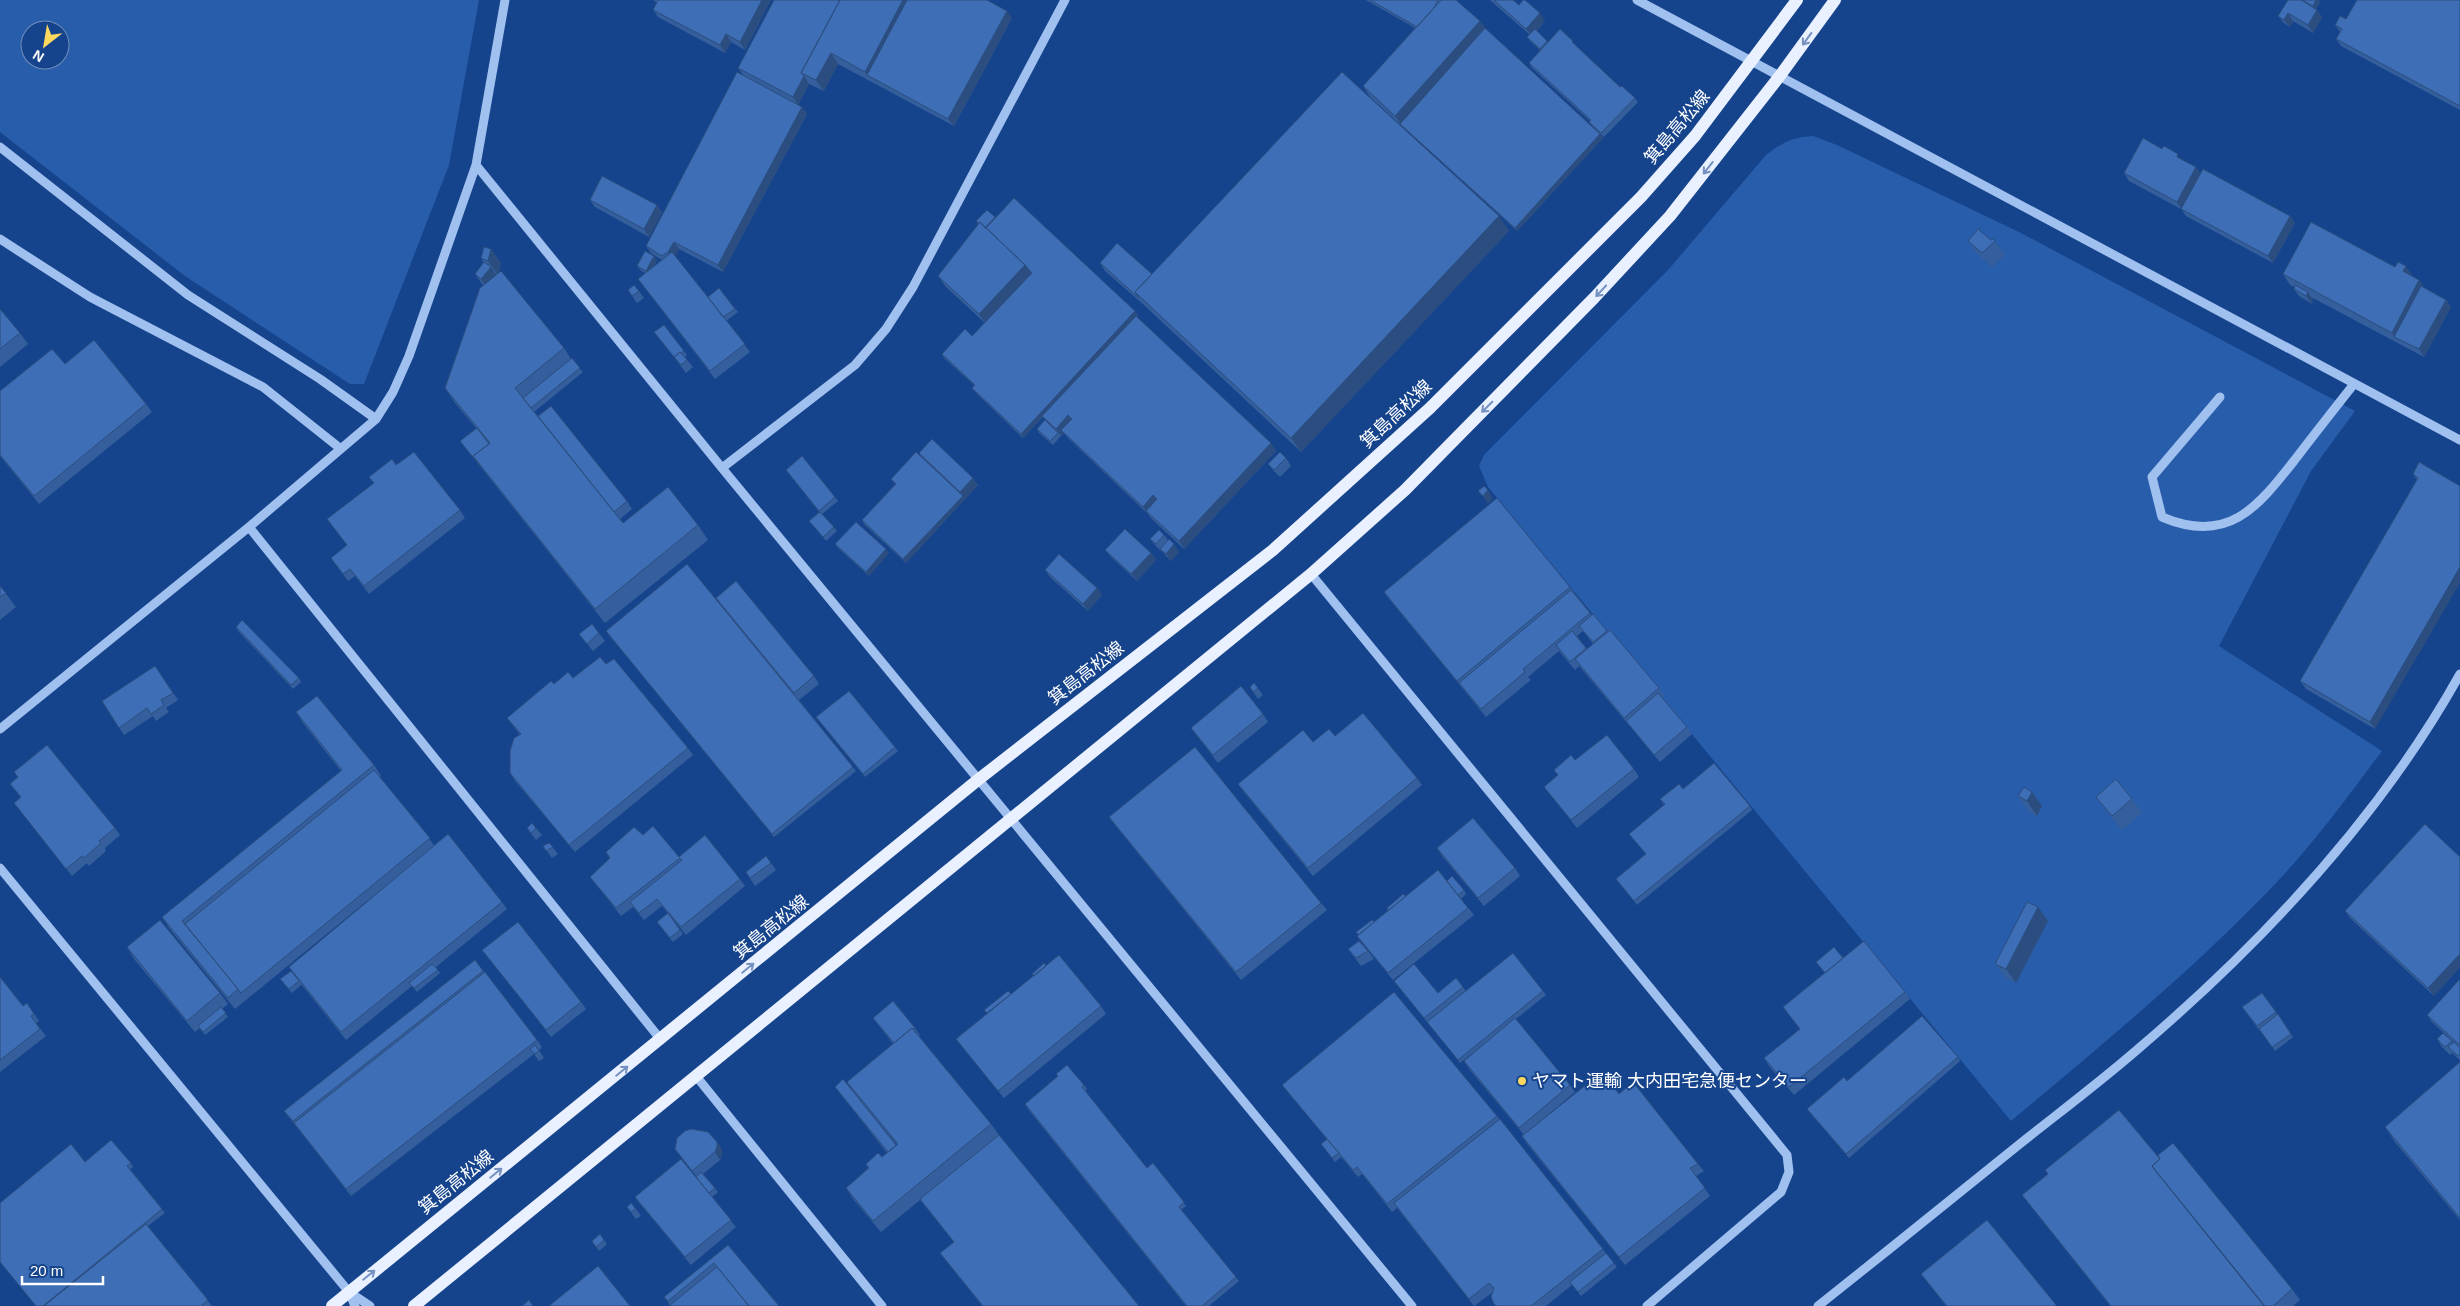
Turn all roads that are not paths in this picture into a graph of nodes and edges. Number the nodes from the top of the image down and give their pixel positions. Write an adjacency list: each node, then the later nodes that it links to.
1 (504, 0): 9 (street)
2 (1065, 0): 16 (street)
3 (1637, 0): 6 (street)
4 (1797, 0): 6 (main road, 箕島高松線)
5 (1835, 0): 7 (main road, one-way to 7)
6 (1751, 62): 7 (street); 21 (main road, 箕島高松線)
7 (1780, 77): 11 (street); 18 (main road, one-way to 18)
8 (0, 147): 13 (street)
9 (476, 165): 13 (street); 16 (street)
10 (0, 239): 15 (street)
11 (2354, 384): 12 (street); 14 (street)
12 (2220, 397)
13 (376, 419): 15 (street)
14 (2460, 440)
15 (341, 449): 17 (street)
16 (722, 468): 21 (street)
17 (249, 527): 20 (street); 24 (street)
18 (1311, 574): 22 (main road); 33 (street)
19 (2460, 674): 34 (street)
20 (0, 729)
21 (979, 779): 22 (street); 24 (main road, 箕島高松線, one-way to 21)
22 (1011, 818): 25 (main road); 32 (street)
23 (0, 868): 26 (street)
24 (661, 1040): 26 (main road, 箕島高松線, one-way to 24)
25 (696, 1076): 30 (main road); 31 (street)
26 (349, 1292): 27 (main road, 箕島高松線); 28 (street); 29 (street)
27 (332, 1306)
28 (355, 1306)
29 (370, 1306)
30 (414, 1306)
31 (882, 1306)
32 (1412, 1306)
33 (1647, 1306)
34 (1818, 1306)

